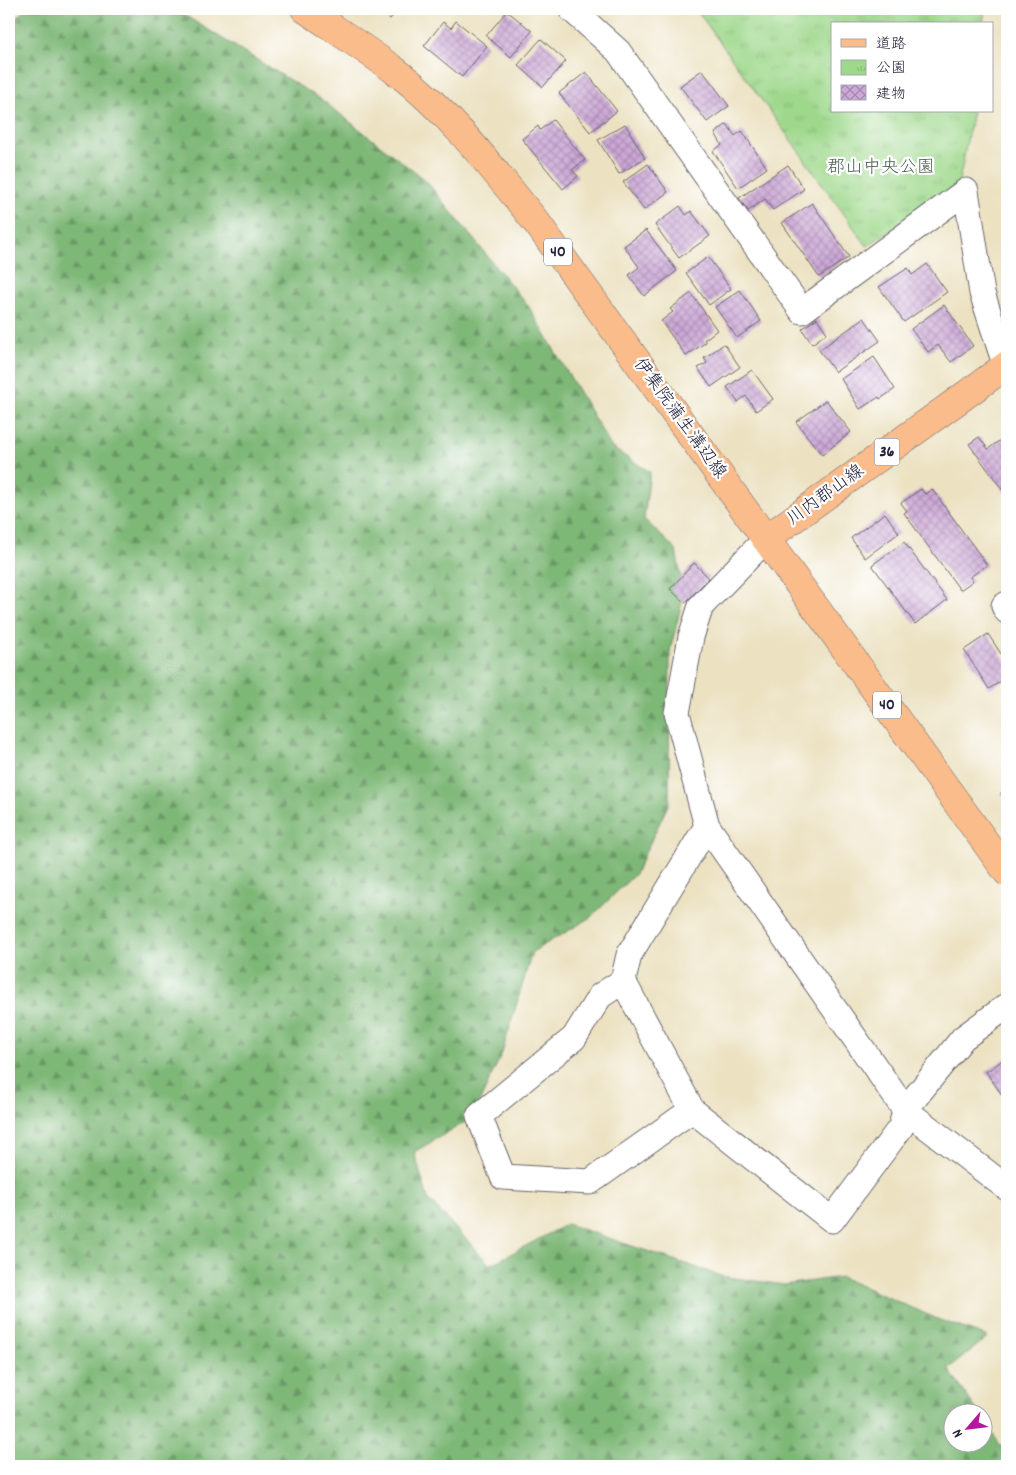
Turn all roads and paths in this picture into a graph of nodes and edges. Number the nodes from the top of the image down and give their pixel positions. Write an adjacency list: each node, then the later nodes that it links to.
1 (305, 9): 4 (main road, 伊集院蒲生溝辺線 / 40)
2 (571, 9): 3 (street)
3 (1006, 368): 4 (main road, 川内郡山線 / 36)
4 (767, 538): 7 (street); 8 (main road, 伊集院蒲生溝辺線 / 40)
5 (1007, 604): 6 (street)
6 (1007, 611)
7 (707, 826): 9 (street); 12 (street)
8 (1007, 872)
9 (623, 981): 11 (street); 11 (street)
10 (1007, 1006): 12 (street)
11 (692, 1110): 12 (street)
12 (905, 1110): 13 (street)
13 (1007, 1188)

